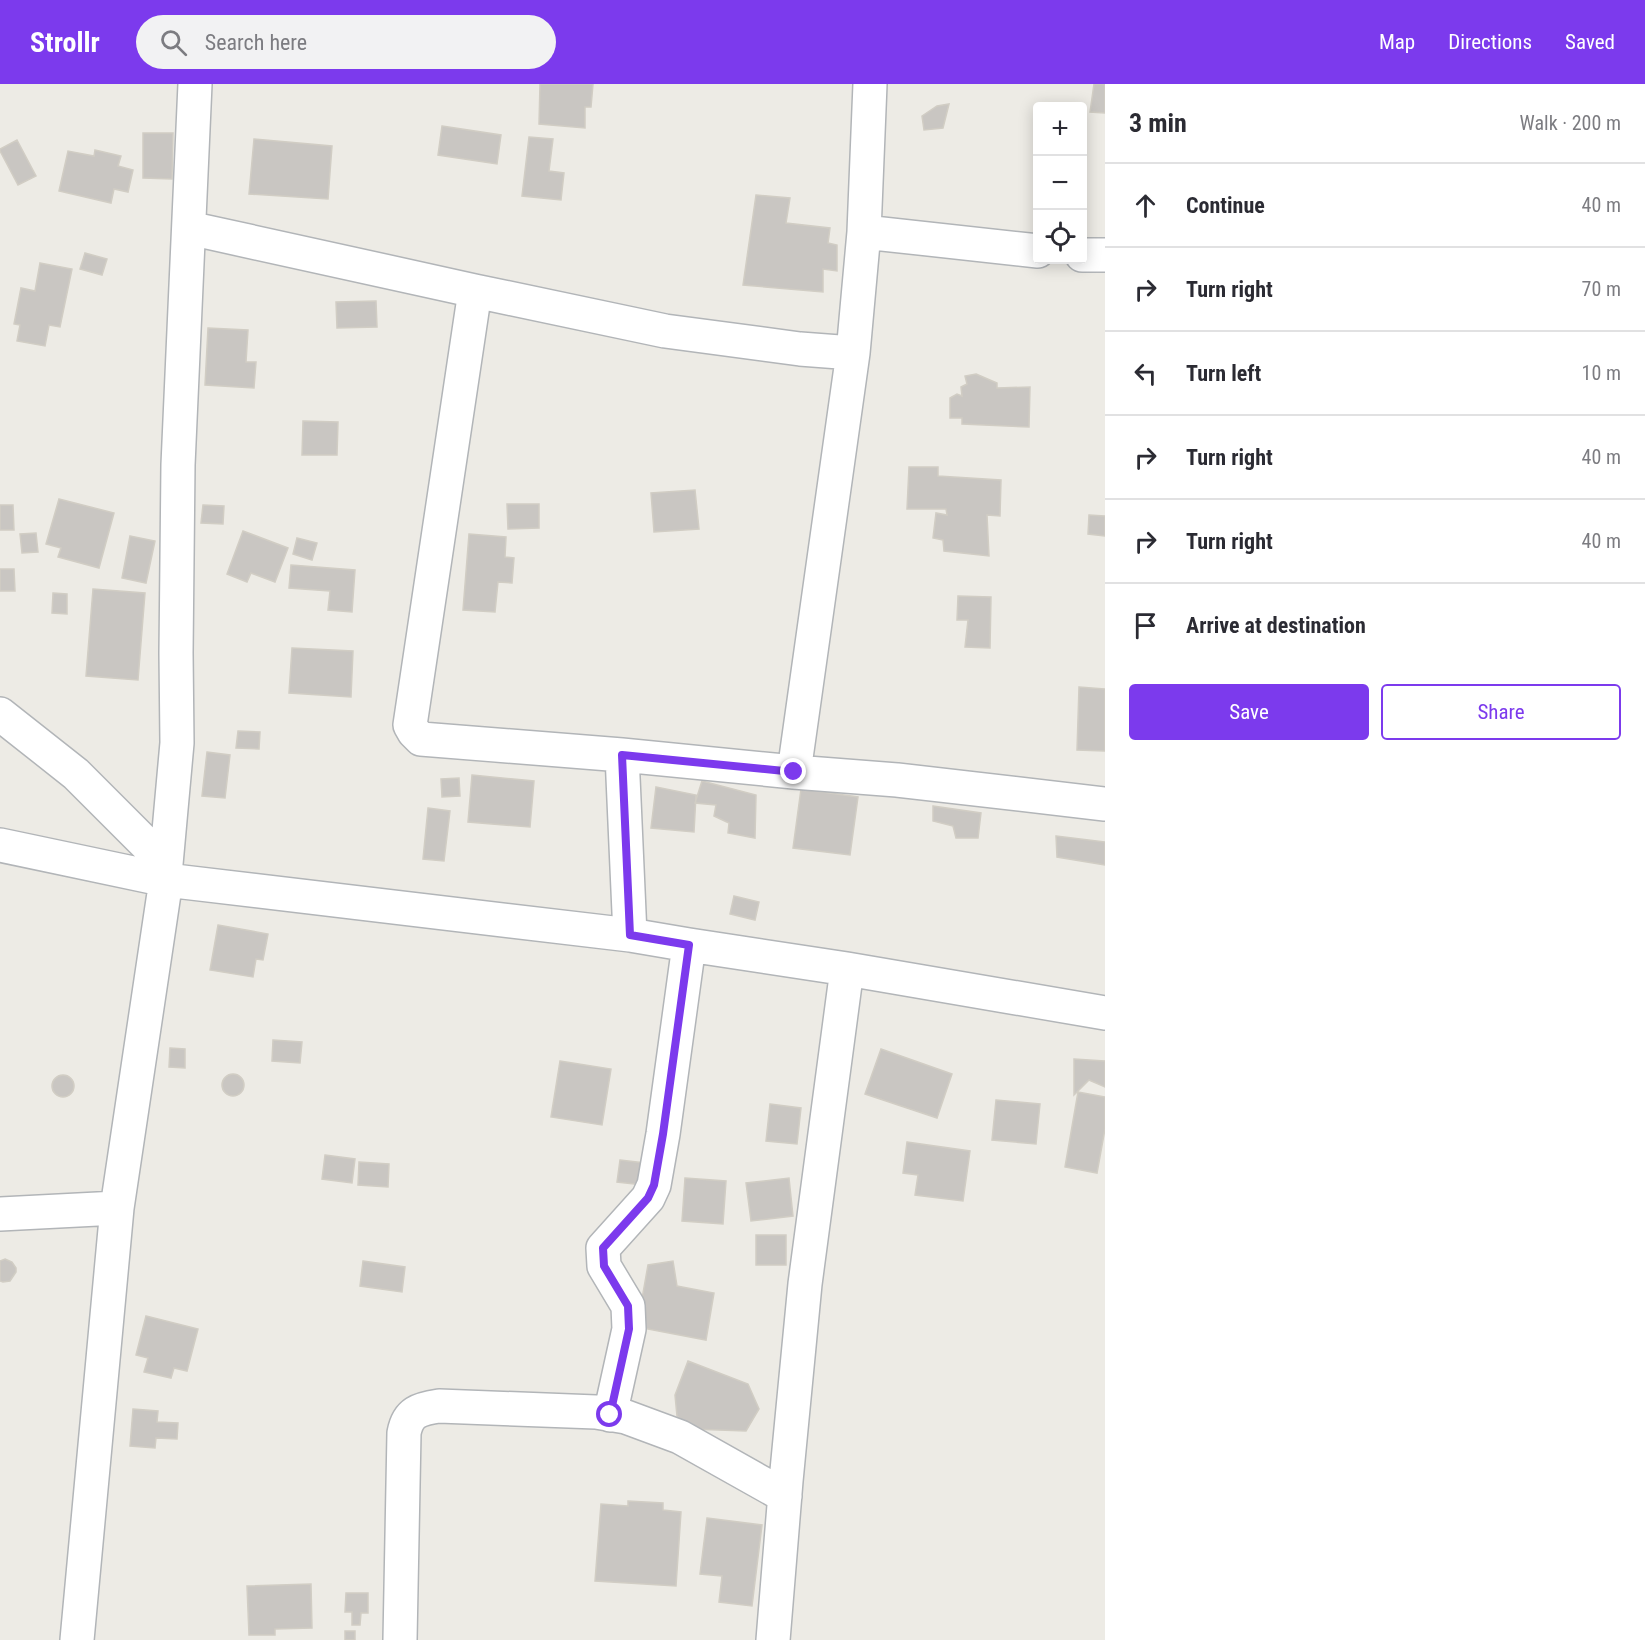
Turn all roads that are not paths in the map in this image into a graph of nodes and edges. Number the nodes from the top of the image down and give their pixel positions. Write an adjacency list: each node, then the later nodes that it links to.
1 (195, 84): 3 (street)
2 (870, 84): 4 (street)
3 (189, 228): 8 (street); 15 (street)
4 (864, 232): 5 (street); 9 (street)
5 (1033, 250)
6 (1087, 255): 7 (street)
7 (1105, 255)
8 (475, 291): 9 (street); 11 (street)
9 (852, 353): 12 (street)
10 (0, 714): 15 (street)
11 (622, 755): 12 (street); 16 (street)
12 (794, 772): 13 (street)
13 (1105, 804)
14 (0, 845): 15 (street)
15 (166, 872): 16 (street); 20 (street)
16 (630, 935): 17 (street)
17 (689, 945): 18 (street); 22 (street)
18 (847, 969): 19 (street); 23 (street)
19 (1105, 1013)
20 (117, 1208): 21 (street); 24 (street)
21 (0, 1214)
22 (610, 1415): 23 (street); 25 (street)
23 (785, 1496): 26 (street)
24 (76, 1640)
25 (400, 1640)
26 (773, 1640)

